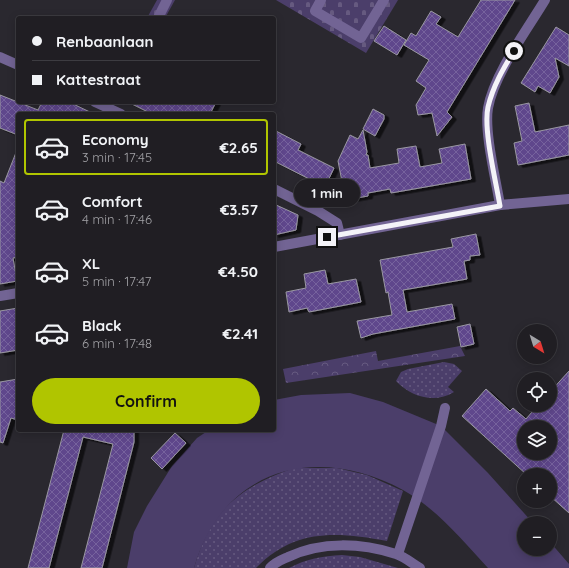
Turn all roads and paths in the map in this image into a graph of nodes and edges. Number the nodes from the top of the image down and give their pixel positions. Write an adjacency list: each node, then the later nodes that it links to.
1 (167, 0): 5 (street)
2 (321, 0): 3 (street)
3 (384, 0)
4 (545, 0): 12 (street)
5 (159, 16)
6 (0, 57): 7 (street)
7 (16, 64)
8 (111, 105): 9 (street)
9 (119, 112)
10 (276, 190): 13 (street)
11 (569, 199): 12 (street)
12 (500, 206): 13 (street)
13 (340, 234): 14 (street)
14 (276, 247)
15 (16, 293): 16 (street)
16 (0, 296)
17 (445, 408): 18 (street)
18 (398, 554): 19 (street); 20 (street)
19 (270, 568)
20 (420, 568)

